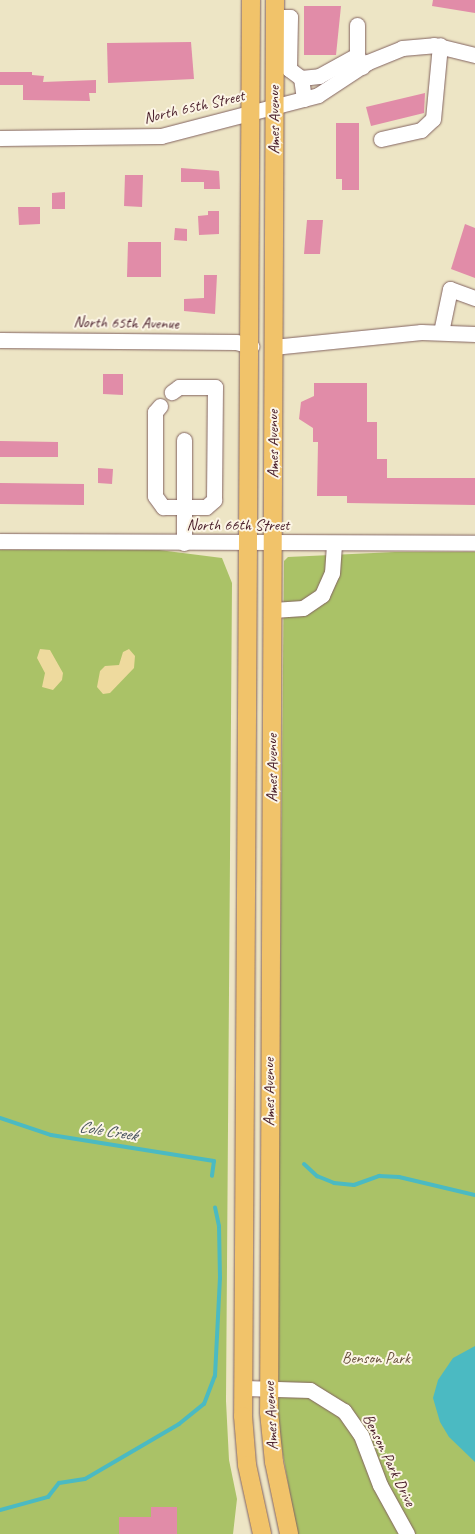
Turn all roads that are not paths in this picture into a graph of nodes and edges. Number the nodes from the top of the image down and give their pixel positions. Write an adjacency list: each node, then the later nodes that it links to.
1 (252, 0): 11 (main road, Ames Avenue)
2 (274, 8): 6 (main road, Ames Avenue)
3 (357, 25): 7 (street)
4 (440, 45): 5 (street, North 65th Street); 7 (street, North 65th Street); 13 (street)
5 (475, 54)
6 (282, 58): 8 (street); 10 (main road, Ames Avenue)
7 (360, 61): 8 (street); 9 (street, North 65th Street)
8 (301, 78): 9 (street)
9 (304, 99): 10 (street, North 65th Street)
10 (274, 106): 11 (street, North 65th Street); 19 (main road, Ames Avenue)
11 (251, 113): 12 (street, North 65th Street); 18 (main road, Ames Avenue)
12 (0, 138)
13 (381, 139)
14 (475, 298): 15 (street)
15 (441, 332): 16 (street); 19 (street)
16 (475, 334)
17 (0, 340): 18 (street, North 65th Avenue)
18 (251, 346): 26 (main road, Ames Avenue)
19 (273, 346): 27 (main road, Ames Avenue)
20 (172, 392): 23 (street)
21 (160, 406): 23 (street)
22 (184, 440): 23 (street)
23 (184, 508): 25 (street)
24 (0, 541): 25 (street, North 66th Street)
25 (184, 543): 26 (street, North 66th Street)
26 (251, 543): 27 (street, North 66th Street); 31 (main road, Ames Avenue)
27 (273, 543): 28 (street, North 66th Street); 30 (main road, Ames Avenue)
28 (334, 543): 29 (street, North 66th Street); 30 (street)
29 (475, 544)
30 (273, 610): 32 (main road, Ames Avenue)
31 (244, 1388): 32 (street, Benson Park Drive); 33 (main road, Ames Avenue)
32 (269, 1388): 34 (main road, Ames Avenue); 35 (street, Benson Park Drive)
33 (262, 1534)
34 (289, 1534)
35 (407, 1534)

